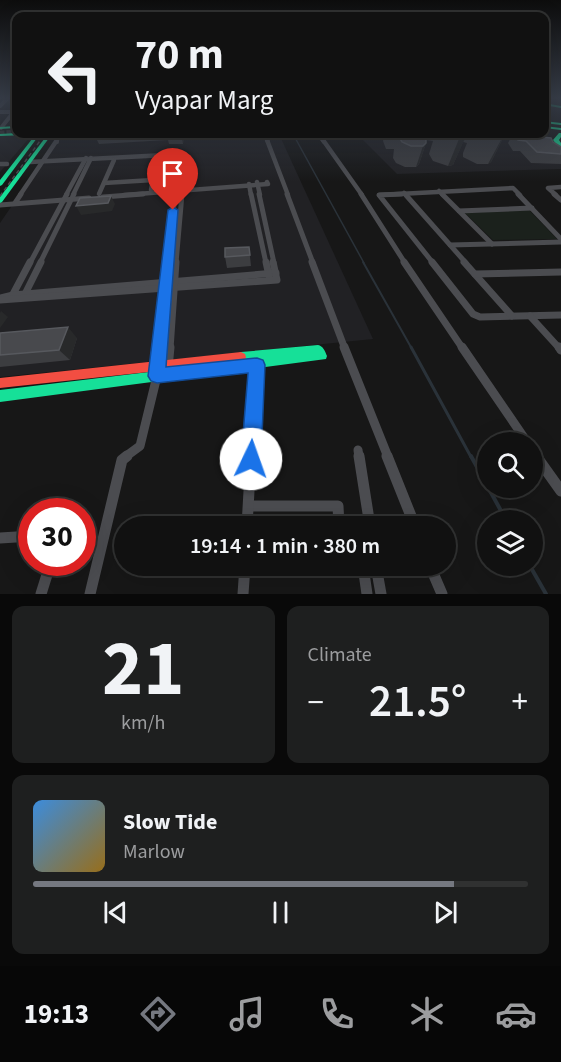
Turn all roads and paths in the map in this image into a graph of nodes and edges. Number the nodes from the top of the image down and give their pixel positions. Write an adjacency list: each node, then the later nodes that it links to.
1 (561, 134): 8 (main road)
2 (35, 138): 21 (main road)
3 (47, 138): 16 (main road)
4 (57, 138): 15 (street)
5 (267, 138): 66 (street)
6 (321, 138): 58 (street)
7 (538, 138): 8 (main road)
8 (561, 149)
9 (549, 150): 12 (street)
10 (180, 155): 11 (street); 13 (street); 25 (street)
11 (157, 157): 14 (street); 19 (street)
12 (561, 157)
13 (88, 160): 14 (street); 15 (street); 29 (street)
14 (114, 160): 20 (street)
15 (44, 162): 16 (street); 32 (street)
16 (29, 163): 31 (main road)
17 (0, 164): 18 (street)
18 (7, 164)
19 (153, 180): 20 (street); 24 (street)
20 (104, 183): 28 (street)
21 (0, 184)
22 (249, 184): 25 (street); 44 (street); 44 (street)
23 (561, 187): 30 (street)
24 (151, 190): 25 (street); 28 (street)
25 (178, 190): 29 (street); 45 (street); 46 (street)
26 (439, 191): 27 (street); 33 (street); 34 (street)
27 (404, 193): 39 (street); 51 (street)
28 (99, 194): 29 (street)
29 (68, 198): 32 (street); 35 (street); 36 (street)
30 (561, 200)
31 (0, 202): 32 (street)
32 (16, 202)
33 (532, 208): 34 (street); 37 (street)
34 (459, 211): 38 (street)
35 (56, 230): 36 (street); 40 (street)
36 (47, 231): 41 (street)
37 (561, 241): 38 (street)
38 (492, 244): 39 (street)
39 (450, 245): 43 (street)
40 (40, 264): 41 (street); 47 (street)
41 (28, 266): 48 (street)
42 (561, 272): 43 (street)
43 (475, 274): 51 (street)
44 (272, 276): 45 (street)
45 (174, 285): 46 (street); 55 (street)
46 (165, 286): 47 (street); 55 (street)
47 (24, 297): 48 (street)
48 (11, 298): 49 (street)
49 (0, 299)
50 (561, 315): 52 (street)
51 (512, 316): 52 (street)
52 (530, 316): 53 (street)
53 (561, 350)
54 (257, 360): 54 (main road); 55 (main road); 62 (street)
55 (162, 371): 56 (main road); 57 (main road); 75 (street)
56 (0, 384)
57 (0, 396)
58 (520, 432)
59 (358, 450): 65 (street)
60 (543, 466): 61 (street)
61 (561, 491)
62 (249, 506): 63 (street); 64 (street)
63 (248, 516)
64 (338, 516)
65 (368, 516)
66 (411, 516)
67 (18, 537): 68 (street)
68 (0, 538)
69 (47, 576): 74 (street)
70 (244, 576): 76 (street)
71 (364, 576): 77 (street)
72 (378, 576): 78 (street)
73 (434, 576): 79 (street)
74 (41, 594)
75 (90, 594)
76 (243, 594)
77 (367, 594)
78 (381, 594)
79 (442, 594)

